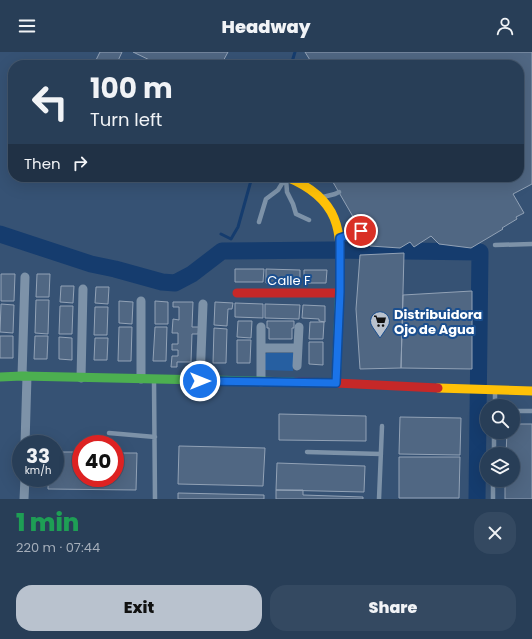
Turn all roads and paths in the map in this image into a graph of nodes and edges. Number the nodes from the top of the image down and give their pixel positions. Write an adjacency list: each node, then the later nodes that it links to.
1 (284, 182): 7 (lane)
2 (287, 182): 6 (lane)
3 (301, 182): 4 (street)
4 (321, 197): 5 (street); 5 (lane)
5 (329, 208): 9 (street)
6 (309, 220)
7 (259, 222)
8 (361, 231): 9 (lane)
9 (340, 241): 14 (street)
10 (532, 244): 11 (lane)
11 (495, 245)
12 (25, 277): 23 (street)
13 (84, 289): 25 (street)
14 (340, 292): 15 (street, Calle F); 30 (street)
15 (237, 293)
16 (141, 301): 26 (street)
17 (203, 304): 28 (street)
18 (261, 327): 20 (street)
19 (299, 327): 21 (street)
20 (261, 348): 21 (street); 29 (street)
21 (298, 348): 22 (street)
22 (297, 366)
23 (25, 376): 24 (street); 25 (street); 38 (street)
24 (0, 377)
25 (81, 378): 26 (street)
26 (141, 379): 27 (street)
27 (154, 380): 28 (street); 39 (lane)
28 (200, 381): 29 (street)
29 (261, 382): 30 (street)
30 (336, 383): 31 (street)
31 (491, 390): 32 (street); 33 (lane)
32 (532, 391)
33 (493, 399)
34 (520, 411): 35 (lane)
35 (532, 411)
36 (382, 426): 41 (lane)
37 (109, 433): 39 (lane)
38 (26, 435)
39 (155, 437): 45 (lane)
40 (307, 452): 41 (lane)
41 (381, 454): 46 (lane)
42 (25, 487): 44 (street)
43 (494, 487): 47 (lane)
44 (24, 499)
45 (155, 499)
46 (379, 499)
47 (493, 499)

